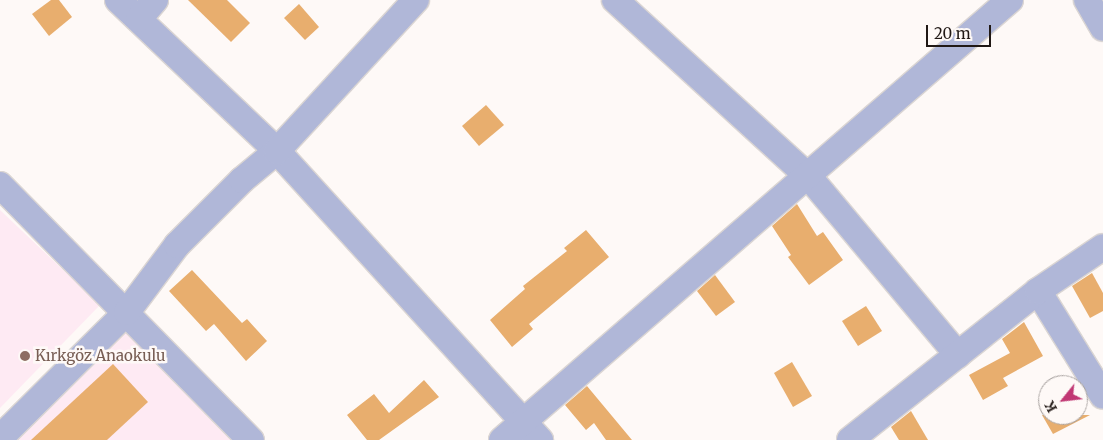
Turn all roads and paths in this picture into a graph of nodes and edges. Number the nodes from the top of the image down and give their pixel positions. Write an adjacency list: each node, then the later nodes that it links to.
1 (118, 0): 6 (street)
2 (416, 0): 8 (street)
3 (615, 0): 9 (street)
4 (1010, 0): 9 (street)
5 (1087, 0): 7 (street)
6 (147, 9): 8 (street)
7 (1103, 28)
8 (277, 151): 13 (street); 16 (street)
9 (809, 177): 14 (street); 16 (street)
10 (0, 185): 13 (street)
11 (1103, 247): 12 (street)
12 (1038, 291): 14 (street); 15 (street)
13 (127, 312): 18 (street); 19 (street)
14 (958, 355): 17 (street)
15 (1103, 396)
16 (532, 432): 20 (street)
17 (861, 437)
18 (0, 438)
19 (251, 440)
20 (502, 440)

